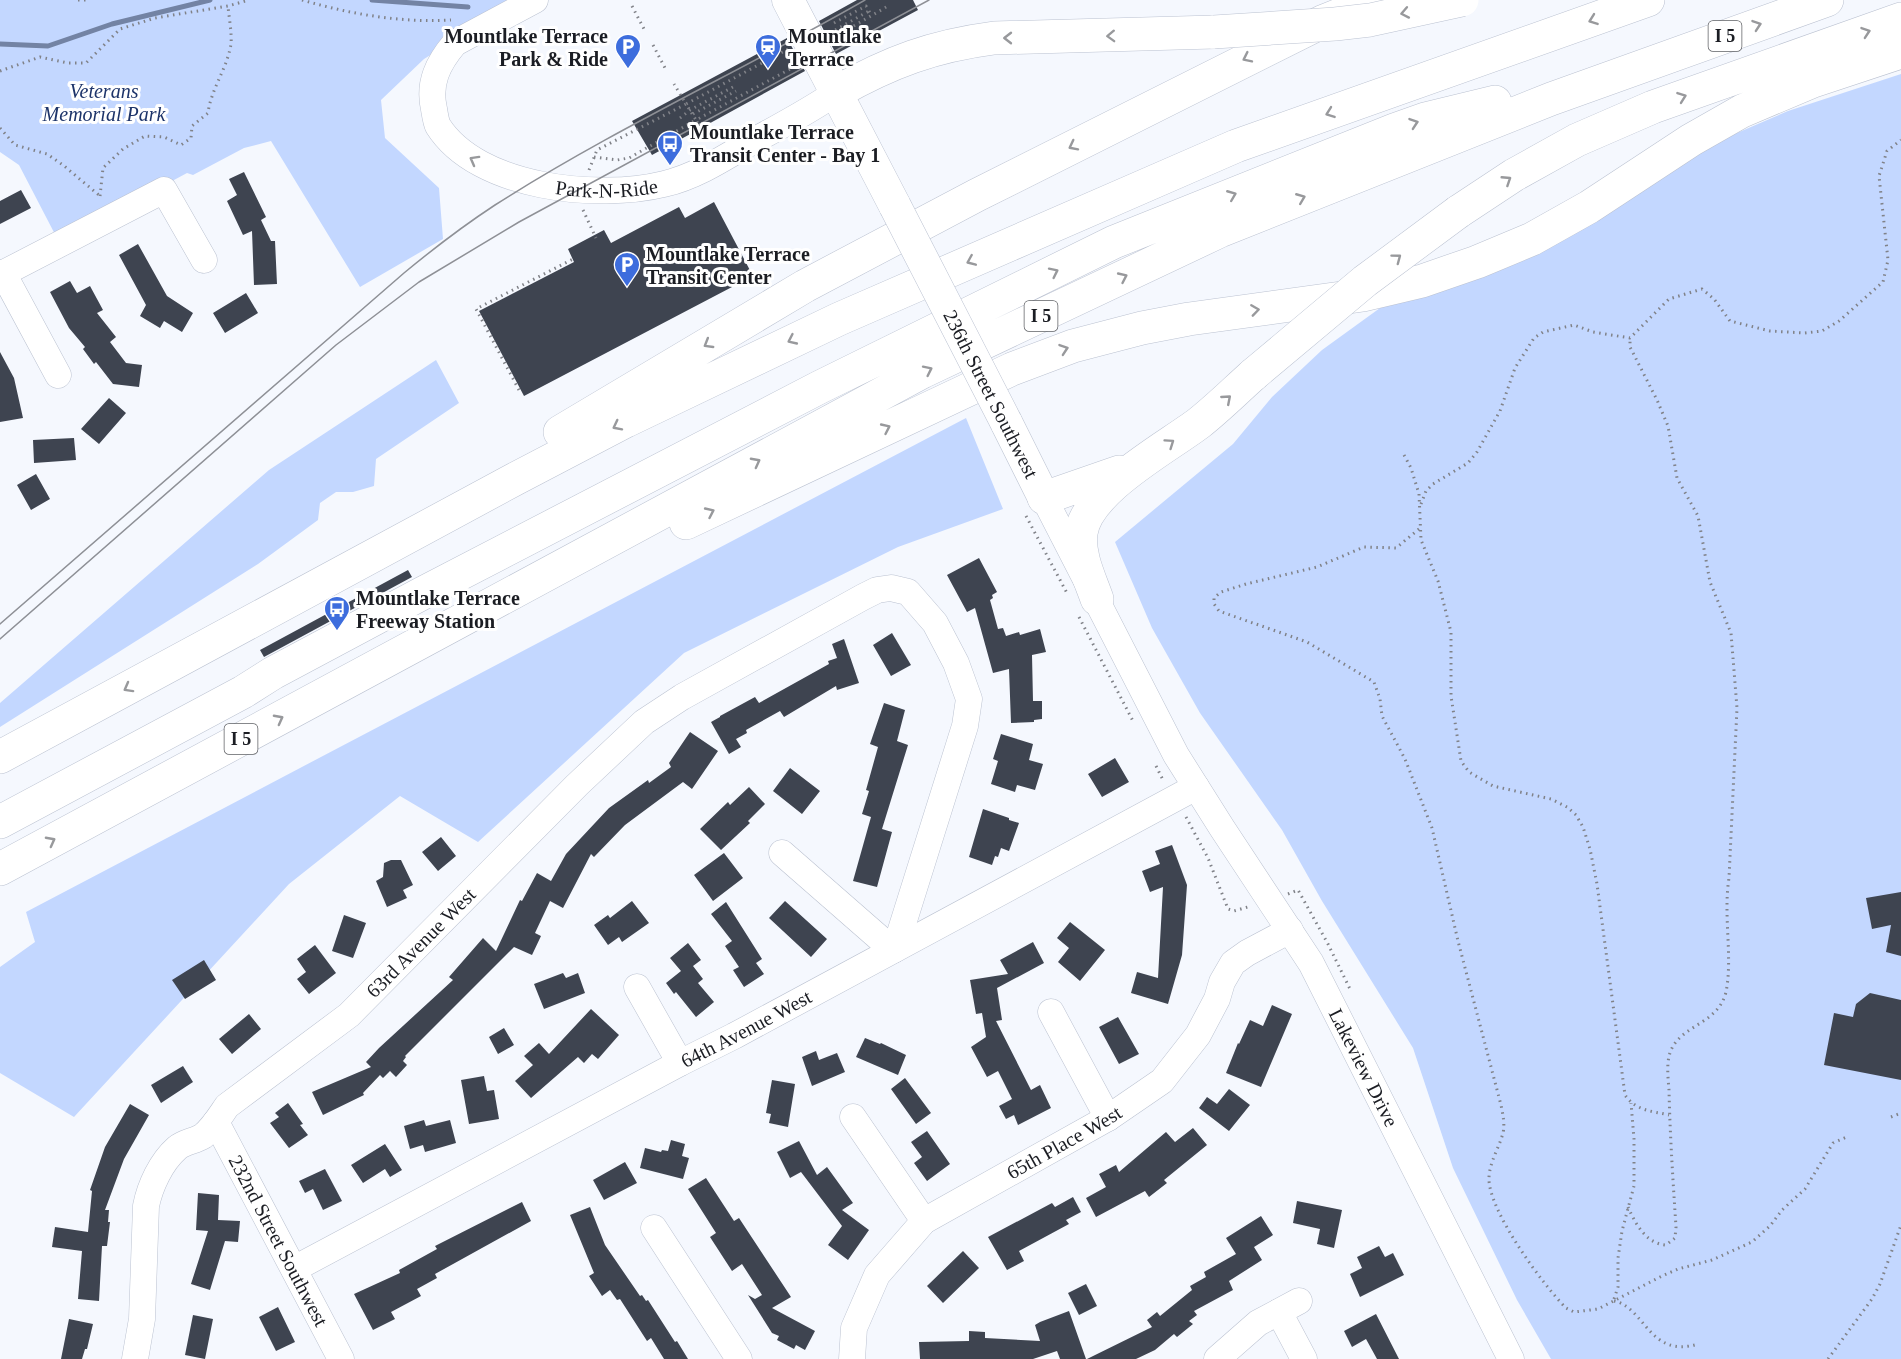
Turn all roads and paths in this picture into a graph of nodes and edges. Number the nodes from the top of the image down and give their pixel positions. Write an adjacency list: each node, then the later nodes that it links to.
1 (78, 0): 2 (path)
2 (87, 0)
3 (249, 0): 11 (path)
4 (302, 0): 16 (path)
5 (535, 0): 30 (street, Park-N-Ride, one-way to 5)
6 (788, 0): 30 (main road, 236th Street Southwest)
7 (1377, 0): 58 (highway, one-way to 58)
8 (1462, 0): 30 (highway, one-way to 30, bridge)
9 (1648, 0): 40 (highway, one-way to 40)
10 (1827, 0): 28 (highway, I 5, one-way to 10)
11 (228, 6): 27 (path); 43 (path)
12 (632, 6): 19 (path)
13 (888, 6): 15 (path)
14 (869, 11): 15 (path); 18 (path); 20 (path)
15 (872, 16): 21 (path)
16 (456, 20)
17 (1901, 20): 52 (highway, one-way to 17, bridge)
18 (834, 23)
19 (644, 29)
20 (825, 36)
21 (828, 40)
22 (653, 45): 25 (path)
23 (790, 48): 31 (path)
24 (1901, 52): 57 (highway, one-way to 24)
25 (665, 68)
26 (792, 68): 35 (path)
27 (0, 71)
28 (1623, 72): 57 (highway, I 5, one-way to 28); 63 (highway, one-way to 28)
29 (674, 84): 31 (path)
30 (837, 92): 53 (main road, 236th Street Southwest, bridge)
31 (686, 104): 32 (path); 39 (path)
32 (690, 110): 33 (path); 33 (path); 34 (path)
33 (693, 114): 35 (path)
34 (680, 118)
35 (696, 120): 37 (path); 39 (path)
36 (0, 128): 43 (path)
37 (706, 139)
38 (1901, 140): 48 (path)
39 (594, 157): 41 (path)
40 (1198, 163): 58 (highway, one-way to 58); 61 (highway)
41 (588, 176)
42 (583, 206): 44 (path)
43 (105, 207): 46 (street); 47 (street)
44 (596, 238)
45 (573, 259): 50 (path)
46 (204, 260)
47 (2, 274): 49 (street)
48 (1630, 338): 54 (path); 74 (path)
49 (58, 375)
50 (519, 390)
51 (1404, 455): 54 (path)
52 (1140, 464): 53 (highway); 56 (highway)
53 (1044, 498): 56 (street, 236th Street Southwest)
54 (1420, 505): 55 (path)
55 (1419, 529): 72 (path); 85 (path)
56 (1096, 600): 60 (street, 236th Street Southwest)
57 (482, 609): 65 (highway, I 5, one-way to 57)
58 (180, 660): 59 (highway, one-way to 59)
59 (0, 757)
60 (1196, 787): 67 (street, Lakeview Drive); 68 (street, 64th Avenue West)
61 (0, 803)
62 (1184, 813): 66 (path)
63 (0, 822)
64 (782, 853): 68 (street)
65 (0, 869)
66 (1248, 908)
67 (1290, 930): 77 (street, 65th Place West); 93 (street, Lakeview Drive)
68 (894, 950): 71 (street, 64th Avenue West); 78 (street, 63rd Avenue West)
69 (637, 987): 71 (street)
70 (1052, 1012): 77 (street)
71 (681, 1063): 84 (street, 64th Avenue West)
72 (1630, 1103): 74 (path); 80 (path)
73 (1901, 1113): 75 (path)
74 (1669, 1115): 80 (path)
75 (1891, 1117)
76 (853, 1118): 81 (street)
77 (1108, 1118): 81 (street, 65th Place West)
78 (216, 1122): 84 (street, 232nd Street Southwest); 87 (street, 63rd Avenue West)
79 (1849, 1136): 85 (path)
80 (1628, 1207): 85 (path)
81 (924, 1221): 90 (street, 65th Place West)
82 (1901, 1225): 94 (path)
83 (654, 1228): 89 (street)
84 (294, 1269): 88 (street, 232nd Street Southwest)
85 (1612, 1301): 86 (path)
86 (1698, 1344)
87 (135, 1359)
88 (341, 1359)
89 (739, 1359)
90 (852, 1359)
91 (1217, 1359): 92 (street)
92 (1304, 1359)
93 (1511, 1359)
94 (1828, 1359)

